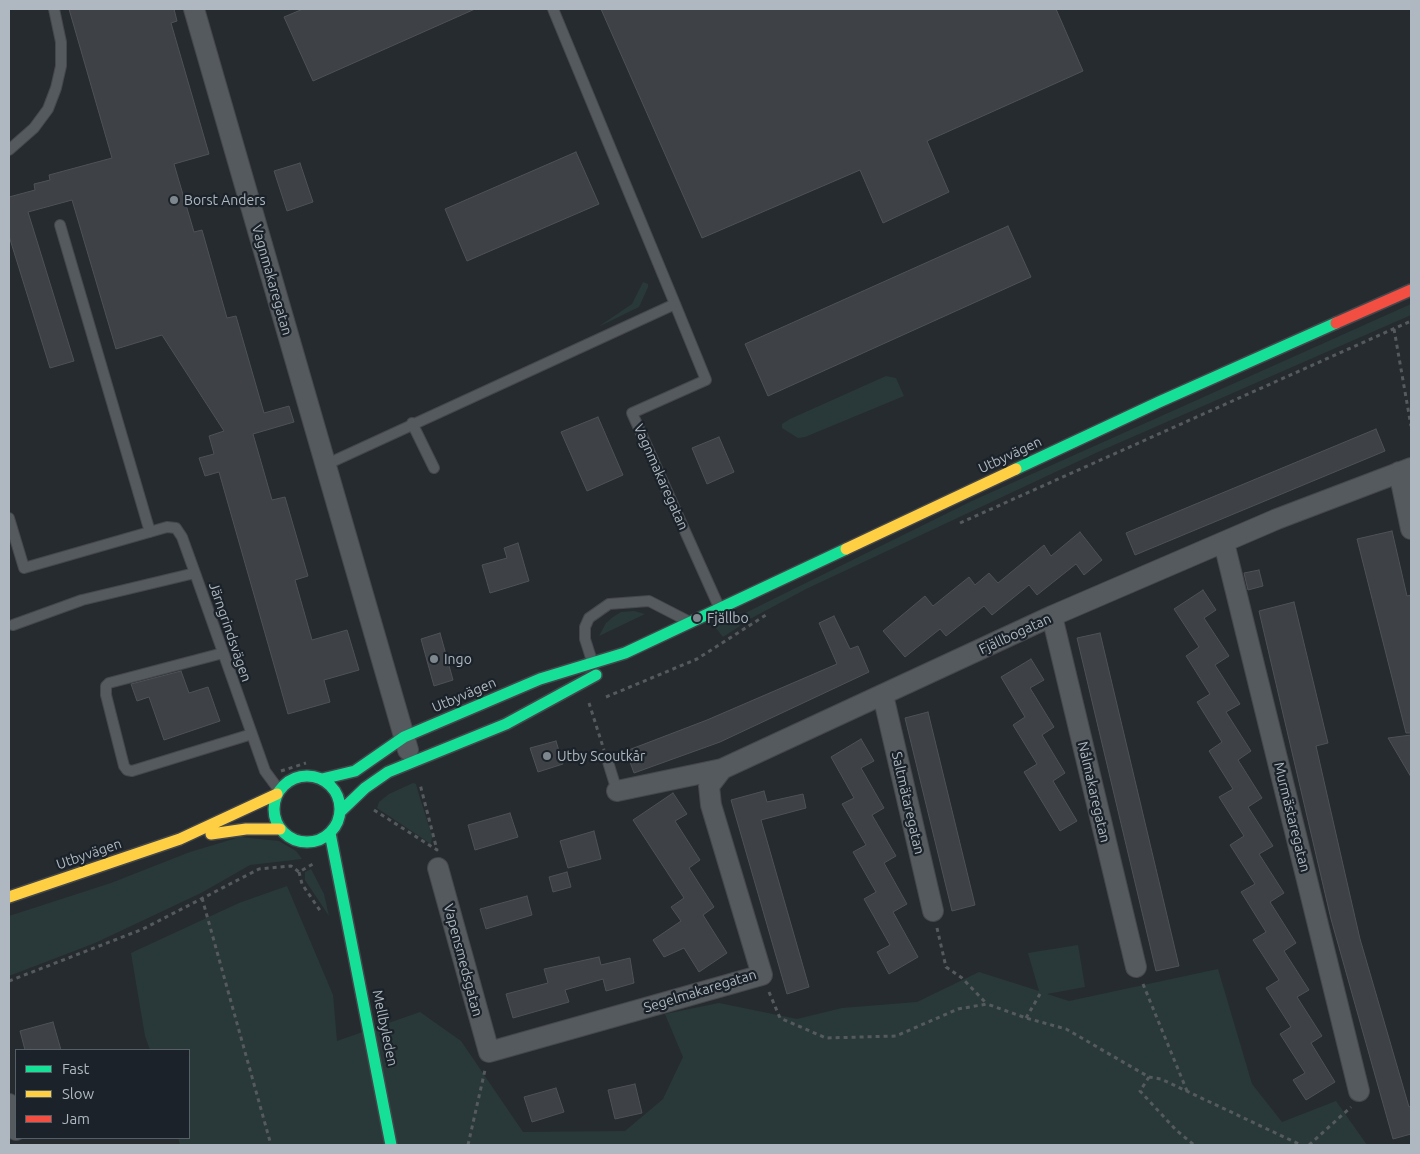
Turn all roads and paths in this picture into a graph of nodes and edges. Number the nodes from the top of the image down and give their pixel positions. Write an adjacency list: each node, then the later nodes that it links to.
1 (54, 9): 4 (lane)
2 (194, 9): 12 (street, Vagnmakaregatan)
3 (553, 9): 7 (lane, Vagnmakaregatan)
4 (9, 150)
5 (60, 224): 18 (lane)
6 (1411, 290): 21 (street, Utbyvägen)
7 (675, 304): 10 (lane); 21 (lane, Vagnmakaregatan)
8 (1411, 321): 9 (path)
9 (1394, 329): 11 (path); 16 (path)
10 (412, 423): 12 (lane); 13 (lane)
11 (1411, 426)
12 (325, 465): 33 (street, Vagnmakaregatan)
13 (434, 468)
14 (1405, 470): 17 (street); 19 (street, Fjällbogatan)
15 (9, 518): 18 (lane)
16 (957, 524)
17 (1411, 529)
18 (150, 532): 20 (lane)
19 (1224, 543): 23 (street, Fjällbogatan); 61 (street, Murmästaregatan)
20 (195, 573): 25 (lane, Järngrindsvägen); 26 (lane, Järngrindsvägen)
21 (719, 607): 24 (street, Utbyvägen)
22 (775, 610): 31 (path)
23 (1052, 616): 30 (street, Fjällbogatan); 53 (street, Nålmakaregatan)
24 (689, 622): 27 (street, Utbyvägen); 28 (lane)
25 (13, 625)
26 (223, 653): 32 (lane, Järngrindsvägen); 32 (lane)
27 (625, 653): 28 (street, Utbyvägen); 29 (street, Utbyvägen)
28 (593, 663): 29 (lane); 33 (street, Utbyvägen)
29 (598, 674): 36 (street, Utbyvägen)
30 (883, 695): 35 (street, Fjällbogatan); 51 (street, Saltmätaregatan)
31 (581, 708)
32 (252, 734): 39 (lane, Järngrindsvägen)
33 (404, 737): 36 (street, Vagnmakaregatan); 37 (street, Utbyvägen)
34 (608, 762): 38 (lane)
35 (722, 768): 38 (street, Fjällbogatan); 54 (street, Segelmakaregatan)
36 (415, 769): 40 (path); 41 (street, Utbyvägen)
37 (322, 779): 39 (street, Utbyvägen); 41 (street)
38 (617, 791)
39 (278, 792): 42 (street); 44 (street, Utbyvägen)
40 (369, 807)
41 (341, 811): 43 (street, Utbyvägen)
42 (280, 829): 44 (street, Utbyvägen); 45 (street, Utbyvägen)
43 (330, 833): 45 (street); 52 (street, Mellbyleden)
44 (180, 839): 49 (street, Utbyvägen)
45 (307, 842): 46 (street)
46 (318, 861): 50 (path)
47 (438, 868): 59 (street, Vapensmedsgatan)
48 (326, 878): 52 (street, Mellbyleden)
49 (9, 898)
50 (202, 898): 55 (path); 65 (path)
51 (933, 911): 57 (path)
52 (345, 918): 66 (street, Mellbyleden)
53 (1136, 967): 62 (path)
54 (762, 975): 57 (path); 59 (street, Segelmakaregatan)
55 (9, 981)
56 (1040, 994): 58 (path)
57 (987, 1004): 58 (path)
58 (1026, 1018): 60 (path)
59 (489, 1052): 67 (path)
60 (1149, 1077): 62 (path); 68 (path)
61 (1360, 1091): 70 (path)
62 (1187, 1092): 69 (path)
63 (9, 1104): 64 (street)
64 (15, 1126)
65 (271, 1145)
66 (391, 1145)
67 (468, 1145)
68 (1194, 1145)
69 (1301, 1145)
70 (1309, 1145)

